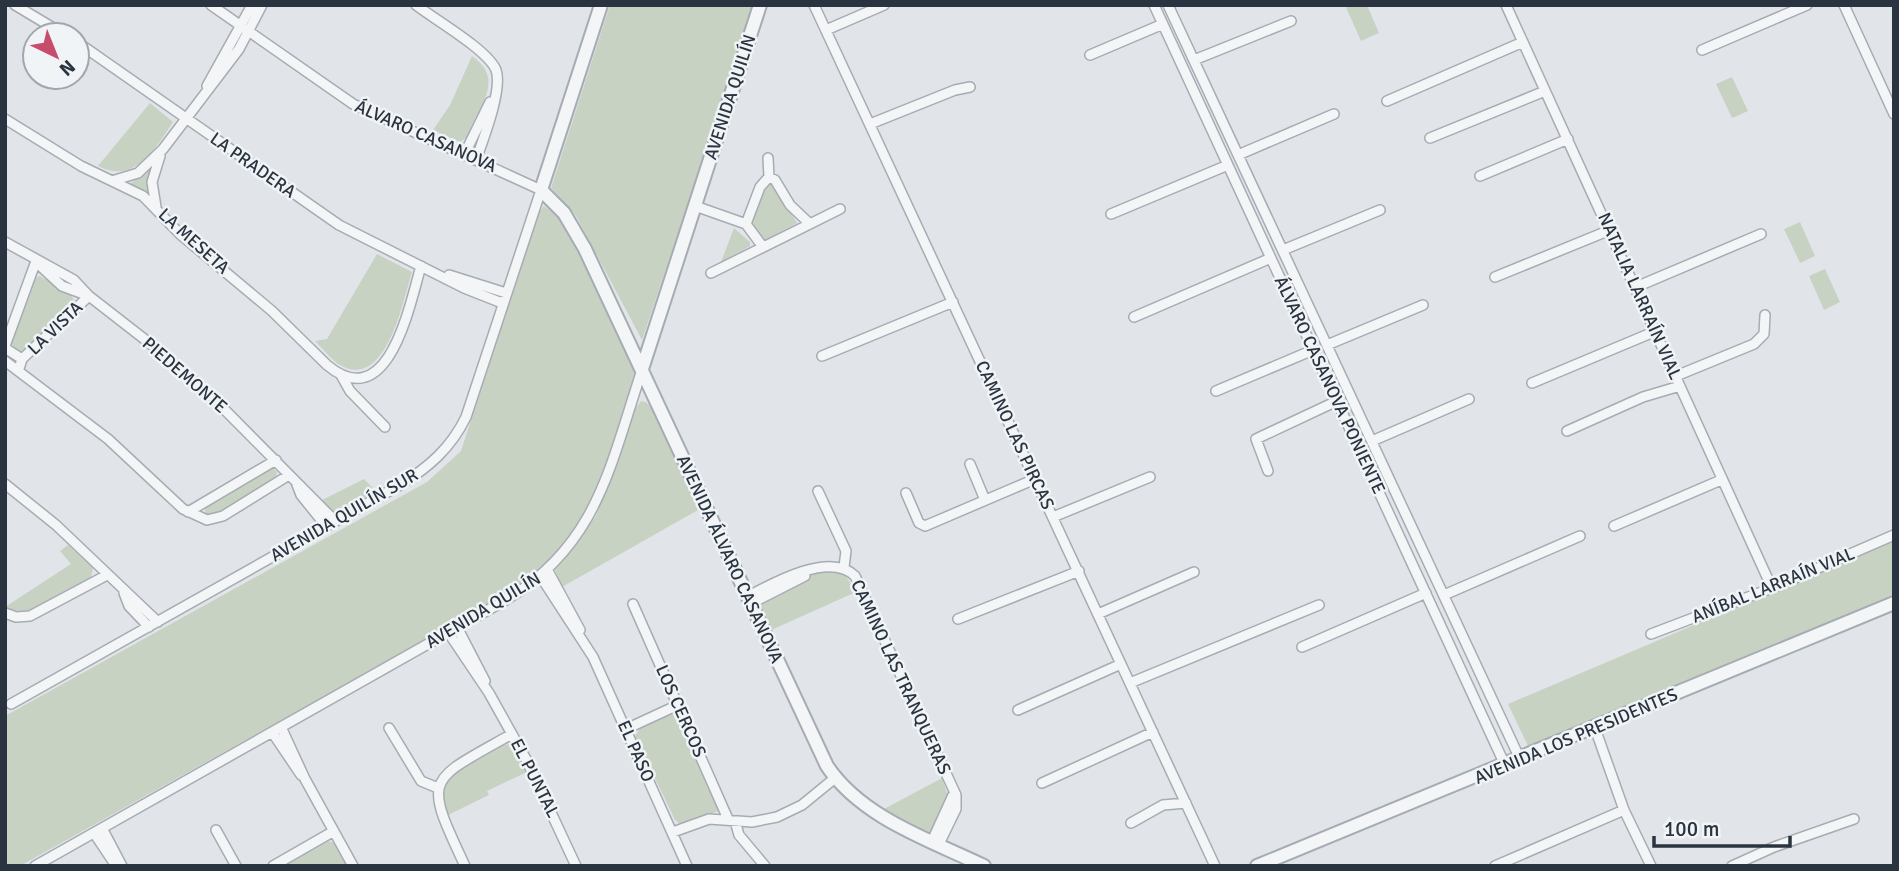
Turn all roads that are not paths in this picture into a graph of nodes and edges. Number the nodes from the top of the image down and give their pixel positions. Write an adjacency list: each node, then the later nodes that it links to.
1 (15, 5): 15 (street)
2 (211, 5): 18 (street, ÁLVARO CASANOVA)
3 (252, 5): 18 (street)
4 (262, 5): 20 (street)
5 (416, 5): 30 (street)
6 (601, 5): 49 (street, AVENIDA QUILÍN SUR)
7 (760, 5): 50 (street, AVENIDA QUILÍN)
8 (814, 5): 19 (street, CAMINO LAS PIRCAS)
9 (884, 5): 19 (street)
10 (1154, 5): 17 (street, ÁLVARO CASANOVA PONIENTE)
11 (1168, 5): 21 (street, ÁLVARO CASANOVA PONIENTE)
12 (1506, 5): 23 (street, NATALIA LARRAÍN VIAL)
13 (1807, 5): 24 (street)
14 (1844, 5): 34 (street)
15 (42, 21)
16 (1291, 21): 27 (street)
17 (1163, 24): 22 (street, ÁLVARO CASANOVA PONIENTE); 26 (street)
18 (240, 25): 20 (street, ÁLVARO CASANOVA); 31 (street)
19 (826, 30): 37 (street, CAMINO LAS PIRCAS)
20 (250, 32): 31 (street); 41 (street, ÁLVARO CASANOVA)
21 (1181, 32): 22 (street); 27 (street, ÁLVARO CASANOVA PONIENTE)
22 (1169, 37): 45 (street, ÁLVARO CASANOVA PONIENTE)
23 (1522, 42): 29 (street, NATALIA LARRAÍN VIAL); 32 (street)
24 (1702, 50)
25 (91, 52): 36 (street, LA PRADERA)
26 (1090, 55)
27 (1194, 60): 42 (street, ÁLVARO CASANOVA PONIENTE)
28 (970, 87): 37 (street)
29 (1545, 91): 38 (street); 39 (street, NATALIA LARRAÍN VIAL)
30 (494, 94): 41 (street); 44 (street)
31 (203, 95): 36 (street)
32 (1387, 101)
33 (1334, 114): 42 (street)
34 (1894, 114)
35 (5, 119): 48 (street, LA MESETA)
36 (187, 119): 40 (street); 64 (street, LA PRADERA)
37 (870, 124): 71 (street, CAMINO LAS PIRCAS)
38 (1430, 138)
39 (1568, 139): 46 (street); 57 (street, NATALIA LARRAÍN VIAL)
40 (163, 149): 48 (street); 51 (street)
41 (464, 155): 44 (street, ÁLVARO CASANOVA)
42 (1238, 155): 61 (street, ÁLVARO CASANOVA PONIENTE)
43 (768, 158): 47 (street)
44 (476, 160): 49 (street, ÁLVARO CASANOVA)
45 (1228, 165): 54 (street); 62 (street, ÁLVARO CASANOVA PONIENTE)
46 (1480, 176)
47 (769, 177): 55 (street); 56 (street)
48 (110, 180): 51 (street, LA MESETA)
49 (541, 190): 69 (street, AVENIDA QUILÍN SUR); 84 (street, AVENIDA ÁLVARO CASANOVA)
50 (695, 206): 55 (street); 84 (street, AVENIDA QUILÍN)
51 (157, 209): 85 (street, LA MESETA)
52 (840, 209): 56 (street)
53 (1380, 210): 61 (street)
54 (1111, 214)
55 (747, 224): 60 (street)
56 (810, 224): 60 (street)
57 (1609, 230): 66 (street); 67 (street, NATALIA LARRAÍN VIAL)
58 (1761, 234): 67 (street)
59 (5, 242): 63 (street, PIEDEMONTE)
60 (763, 247): 65 (street)
61 (1283, 250): 70 (street, ÁLVARO CASANOVA PONIENTE)
62 (1271, 258): 73 (street, ÁLVARO CASANOVA PONIENTE); 75 (street)
63 (36, 261): 68 (street, PIEDEMONTE); 78 (street, LA VISTA)
64 (421, 266): 69 (street, LA PRADERA); 87 (street)
65 (711, 273)
66 (1495, 277)
67 (1636, 287): 76 (street, NATALIA LARRAÍN VIAL)
68 (89, 296): 81 (street, LA VISTA); 97 (street, PIEDEMONTE)
69 (504, 298): 110 (street, AVENIDA QUILÍN SUR)
70 (1306, 300): 73 (street); 77 (street, ÁLVARO CASANOVA PONIENTE)
71 (953, 302): 80 (street); 102 (street, CAMINO LAS PIRCAS)
72 (1423, 305): 77 (street)
73 (1293, 306): 79 (street, ÁLVARO CASANOVA PONIENTE)
74 (1765, 315): 86 (street)
75 (1134, 317)
76 (1656, 331): 86 (street, NATALIA LARRAÍN VIAL); 88 (street)
77 (1327, 345): 96 (street, ÁLVARO CASANOVA PONIENTE)
78 (5, 347): 81 (street, LA VISTA)
79 (1314, 350): 90 (street); 93 (street, ÁLVARO CASANOVA PONIENTE)
80 (822, 356)
81 (22, 359): 83 (street, LA VISTA)
82 (5, 361): 83 (street)
83 (19, 369): 108 (street)
84 (642, 369): 118 (street, AVENIDA QUILÍN); 123 (street, AVENIDA ÁLVARO CASANOVA)
85 (341, 374): 87 (street); 91 (street, LA MESETA)
86 (1676, 376): 89 (street, NATALIA LARRAÍN VIAL)
87 (359, 377): 91 (street)
88 (1532, 383)
89 (1680, 386): 95 (street); 103 (street, NATALIA LARRAÍN VIAL)
90 (1216, 391)
91 (356, 397): 94 (street, LA MESETA)
92 (1469, 399): 96 (street)
93 (1337, 401): 99 (street); 121 (street, ÁLVARO CASANOVA PONIENTE)
94 (385, 427)
95 (1567, 431)
96 (1372, 441): 122 (street, ÁLVARO CASANOVA PONIENTE)
97 (275, 460): 101 (street, PIEDEMONTE); 108 (street)
98 (970, 464): 107 (street)
99 (1268, 471)
100 (1150, 477): 109 (street)
101 (293, 479): 108 (street); 110 (street, PIEDEMONTE); 111 (street, PIEDEMONTE)
102 (1035, 479): 107 (street); 109 (street, CAMINO LAS PIRCAS)
103 (1721, 480): 112 (street); 120 (street, NATALIA LARRAÍN VIAL)
104 (5, 484): 119 (street)
105 (818, 491): 115 (street, CAMINO LAS TRANQUERAS)
106 (906, 493): 107 (street)
107 (985, 500)
108 (188, 512)
109 (1053, 517): 116 (street, CAMINO LAS PIRCAS)
110 (335, 521): 111 (street, AVENIDA QUILÍN SUR)
111 (326, 526): 131 (street, AVENIDA QUILÍN SUR)
112 (1614, 526)
113 (1894, 535): 120 (street, ANÍBAL LARRAÍN VIAL)
114 (1580, 536): 122 (street)
115 (844, 567): 123 (street, CAMINO LAS TRANQUERAS); 161 (street, CAMINO LAS TRANQUERAS)
116 (1079, 571): 128 (street, CAMINO LAS PIRCAS); 129 (street)
117 (1194, 572): 128 (street)
118 (544, 574): 132 (street, AVENIDA QUILÍN); 143 (street, EL PASO)
119 (107, 575): 127 (street); 131 (street)
120 (1772, 588): 134 (street, ANÍBAL LARRAÍN VIAL)
121 (1426, 593): 133 (street, ÁLVARO CASANOVA PONIENTE); 135 (street)
122 (1444, 594): 130 (street, ÁLVARO CASANOVA PONIENTE)
123 (748, 600): 149 (street, AVENIDA ÁLVARO CASANOVA)
124 (1894, 603): 147 (street, AVENIDA LOS PRESIDENTES)
125 (633, 604): 139 (street, LOS CERCOS)
126 (1319, 605): 137 (street)
127 (5, 613)
128 (1098, 614): 136 (street, CAMINO LAS PIRCAS)
129 (958, 619)
130 (1457, 623): 133 (street); 147 (street, ÁLVARO CASANOVA PONIENTE)
131 (153, 625): 138 (street, AVENIDA QUILÍN SUR)
132 (453, 629): 142 (street, AVENIDA QUILÍN); 145 (street, EL PUNTAL)
133 (1443, 630): 148 (street, ÁLVARO CASANOVA PONIENTE)
134 (1651, 634)
135 (1303, 647)
136 (1121, 664): 137 (street, CAMINO LAS PIRCAS); 140 (street)
137 (1130, 683): 144 (street, CAMINO LAS PIRCAS)
138 (11, 704)
139 (678, 705): 143 (street); 155 (street, LOS CERCOS)
140 (1018, 710)
141 (389, 728): 151 (street)
142 (276, 729): 158 (street, AVENIDA QUILÍN); 159 (street)
143 (626, 729): 160 (street, EL PASO)
144 (1153, 732): 150 (street); 152 (street, CAMINO LAS PIRCAS)
145 (512, 734): 151 (street); 169 (street, EL PUNTAL)
146 (1597, 734): 153 (street)
147 (1520, 759): 148 (street, AVENIDA LOS PRESIDENTES)
148 (1505, 765): 174 (street, AVENIDA LOS PRESIDENTES)
149 (835, 778): 155 (street); 161 (street, AVENIDA ÁLVARO CASANOVA)
150 (1042, 783)
151 (438, 788): 168 (street)
152 (1186, 803): 156 (street); 173 (street, CAMINO LAS PIRCAS)
153 (1625, 810): 175 (street); 176 (street)
154 (1854, 819): 177 (street)
155 (732, 820): 160 (street); 171 (street, LOS CERCOS)
156 (1132, 824)
157 (216, 830): 165 (street)
158 (98, 831): 162 (street, AVENIDA QUILÍN); 163 (street); 164 (street)
159 (334, 831): 166 (street); 167 (street)
160 (673, 832): 170 (street, EL PASO)
161 (935, 843): 172 (street, AVENIDA ÁLVARO CASANOVA)
162 (35, 866)
163 (116, 866)
164 (122, 866)
165 (236, 866)
166 (273, 866)
167 (353, 866)
168 (465, 866)
169 (576, 866)
170 (687, 866)
171 (765, 866)
172 (984, 866)
173 (1215, 866)
174 (1256, 866)
175 (1495, 866)
176 (1651, 866)
177 (1732, 866)

